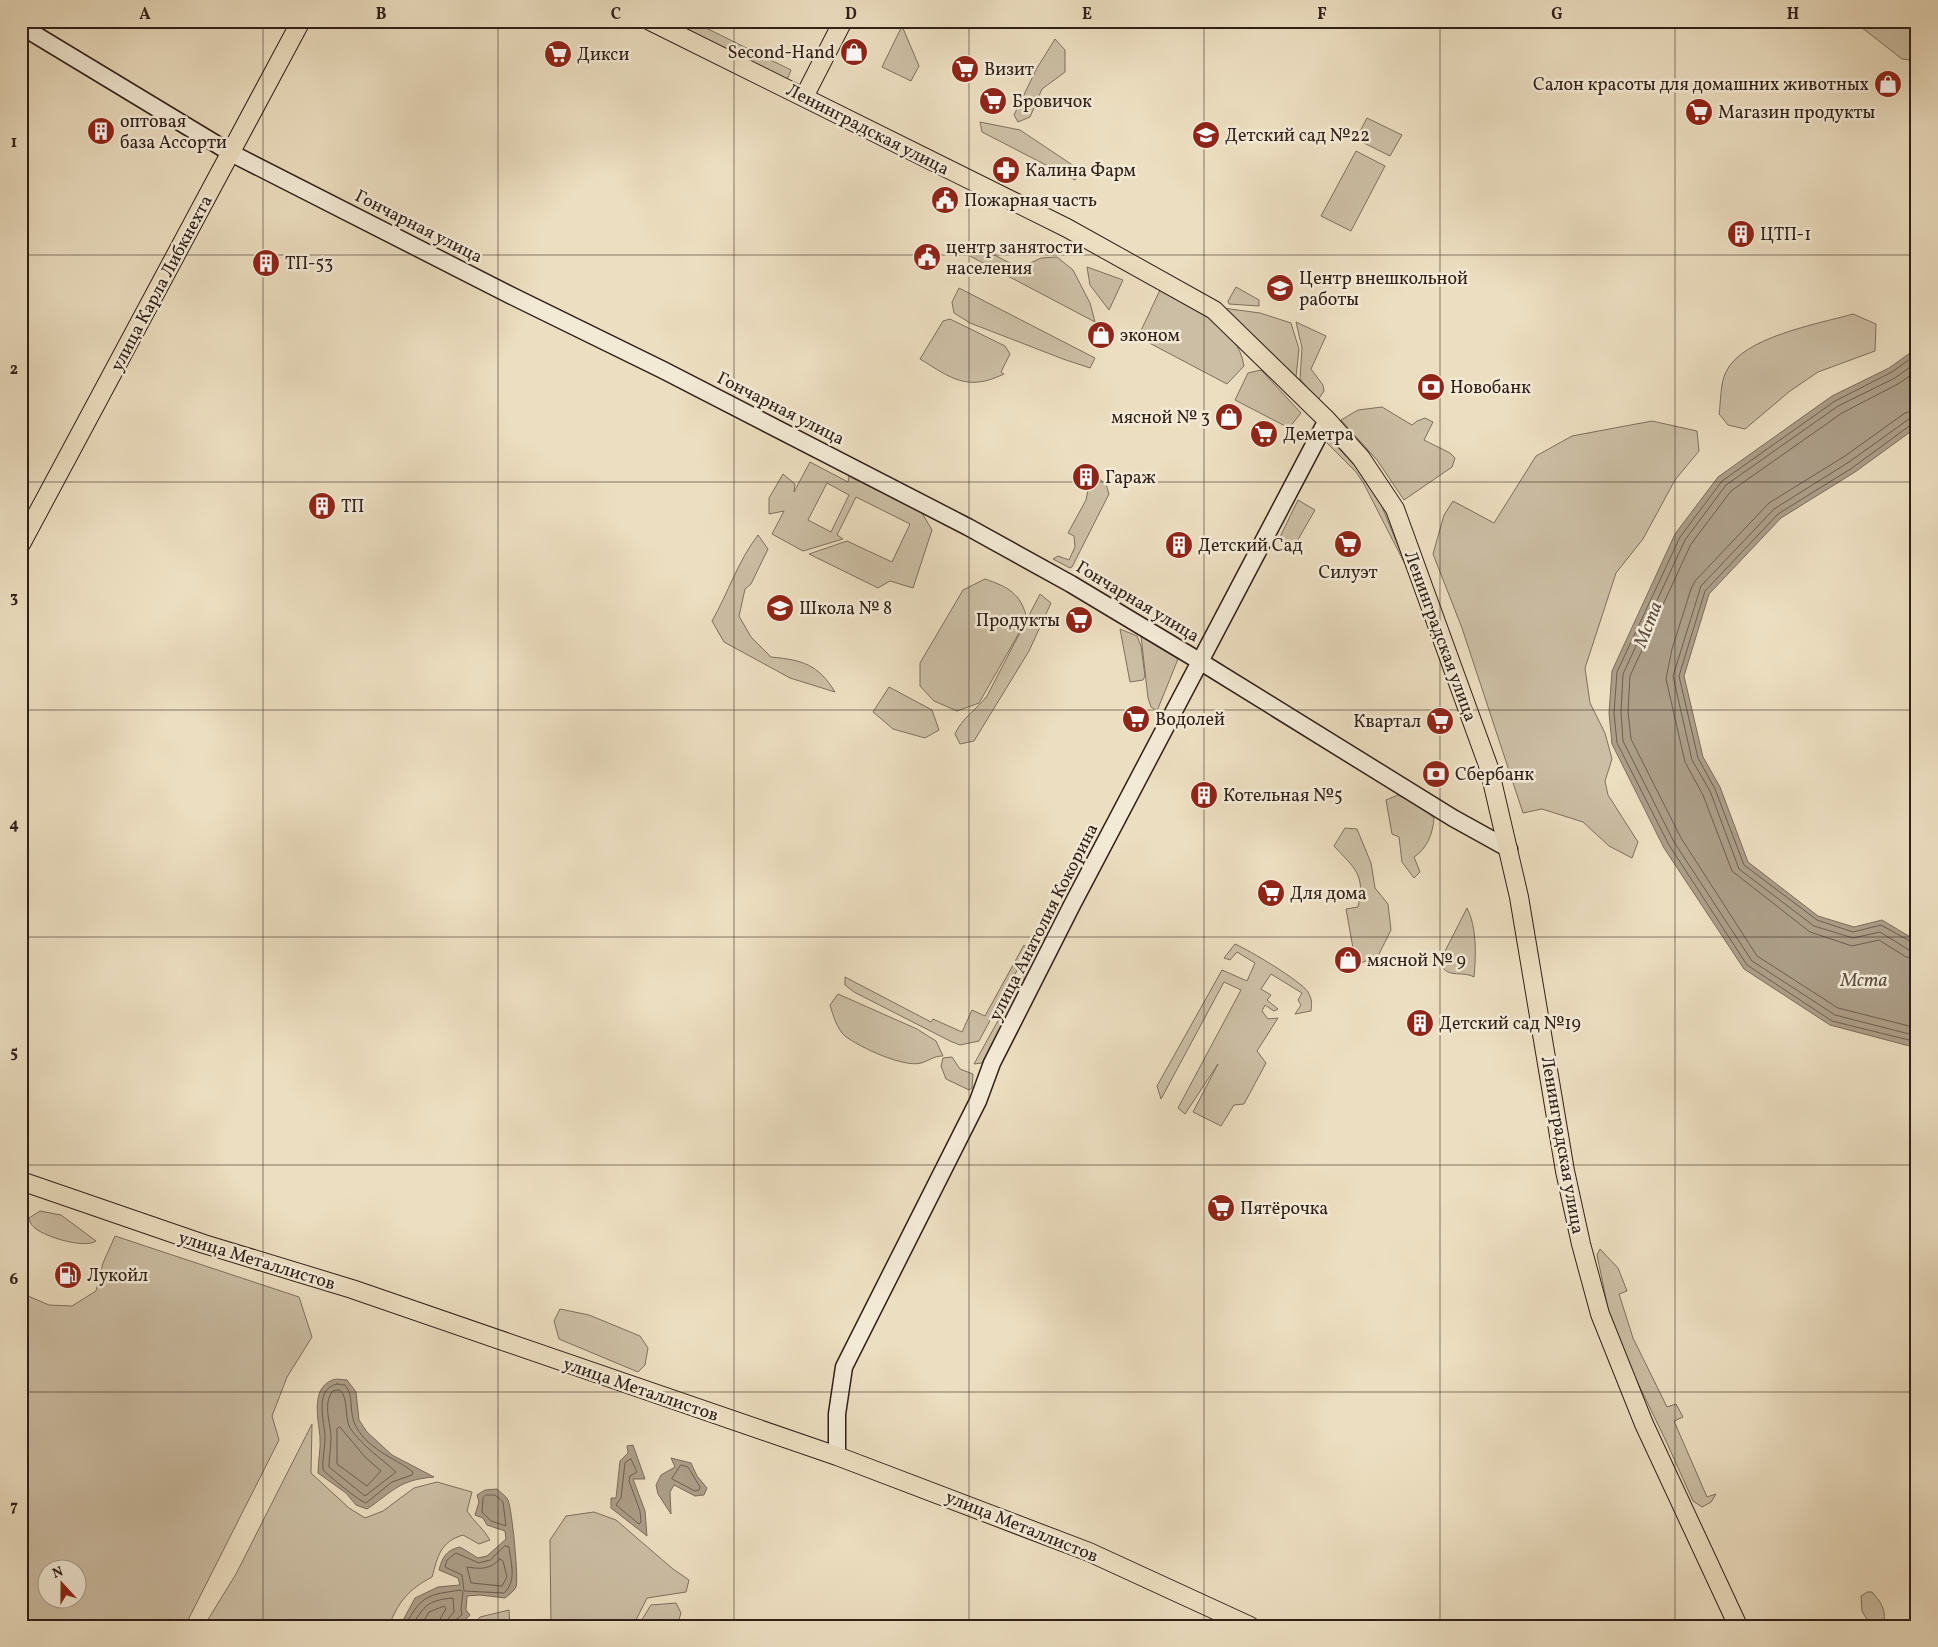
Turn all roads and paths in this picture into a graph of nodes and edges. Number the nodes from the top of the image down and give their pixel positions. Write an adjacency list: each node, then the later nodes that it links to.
1 (301, 21): 6 (main road, улица Карла Либкнехта)
2 (650, 21): 5 (main road, Ленинградская улица)
3 (843, 21): 5 (main road)
4 (21, 26): 6 (street, Гончарная улица)
5 (804, 97): 7 (main road, Ленинградская улица)
6 (231, 153): 8 (main road, улица Карла Либкнехта); 9 (street, Гончарная улица)
7 (1327, 420): 9 (street, улица Анатолия Кокорина); 10 (main road, Ленинградская улица)
8 (21, 544)
9 (1202, 662): 10 (street, Гончарная улица); 12 (street, улица Анатолия Кокорина)
10 (1509, 849): 14 (main road, Ленинградская улица)
11 (21, 1181): 12 (main road, улица Металлистов)
12 (837, 1456): 13 (main road, улица Металлистов)
13 (1250, 1626)
14 (1738, 1626)

